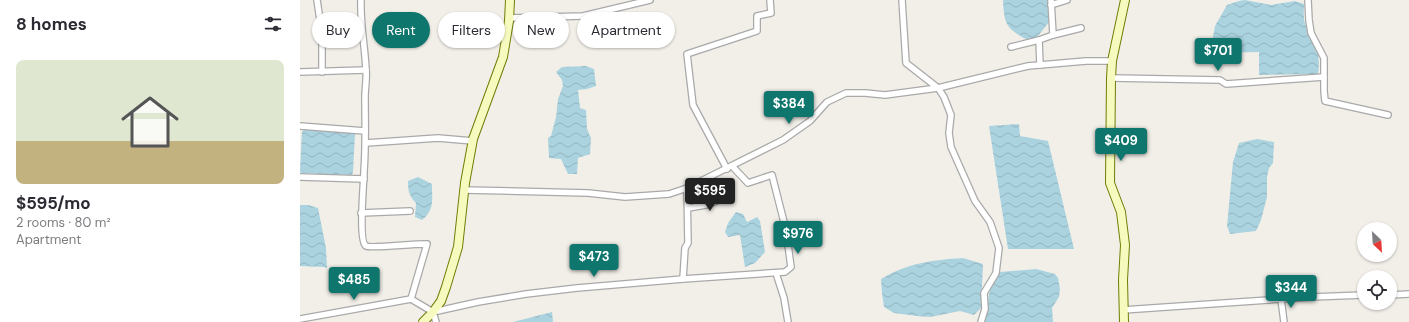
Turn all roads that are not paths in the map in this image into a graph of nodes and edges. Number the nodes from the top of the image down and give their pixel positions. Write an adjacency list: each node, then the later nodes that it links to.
1 (318, 0): 20 (street)
2 (361, 0): 18 (street)
3 (510, 0): 11 (main road)
4 (650, 0): 11 (street)
5 (770, 0): 29 (street)
6 (902, 0): 23 (street)
7 (1067, 0): 10 (street)
8 (1125, 0): 16 (main road)
9 (1308, 0): 21 (street)
10 (1051, 2): 13 (street)
11 (509, 18): 27 (main road)
12 (1081, 28): 13 (street)
13 (1053, 35): 14 (street)
14 (1039, 40): 15 (street); 17 (street)
15 (1011, 48)
16 (1112, 61): 17 (street); 22 (main road)
17 (1040, 65): 23 (street)
18 (366, 70): 20 (street); 26 (street)
19 (300, 72): 20 (street)
20 (322, 72)
21 (1324, 77): 22 (street); 24 (street)
22 (1111, 78): 45 (main road)
23 (938, 88): 29 (street); 51 (street)
24 (1388, 115)
25 (300, 126): 26 (street)
26 (365, 131): 28 (street)
27 (473, 141): 28 (street); 33 (main road)
28 (366, 143): 31 (street)
29 (730, 167): 32 (street); 38 (street)
30 (300, 177): 31 (street)
31 (364, 178): 37 (street)
32 (687, 188): 33 (street); 35 (street)
33 (464, 190): 46 (main road)
34 (727, 197): 35 (street)
35 (688, 208): 39 (street)
36 (410, 211): 37 (street)
37 (361, 213): 43 (street)
38 (776, 273): 39 (street); 50 (street)
39 (684, 279): 46 (street)
40 (1409, 294): 41 (street)
41 (1397, 295)
42 (1357, 296): 44 (street)
43 (410, 299): 46 (street); 47 (street)
44 (1281, 299): 45 (street); 53 (street)
45 (1123, 310): 52 (main road)
46 (433, 312): 48 (main road); 49 (street)
47 (300, 319)
48 (423, 322)
49 (436, 322)
50 (788, 322)
51 (981, 322)
52 (1124, 322)
53 (1284, 322)

